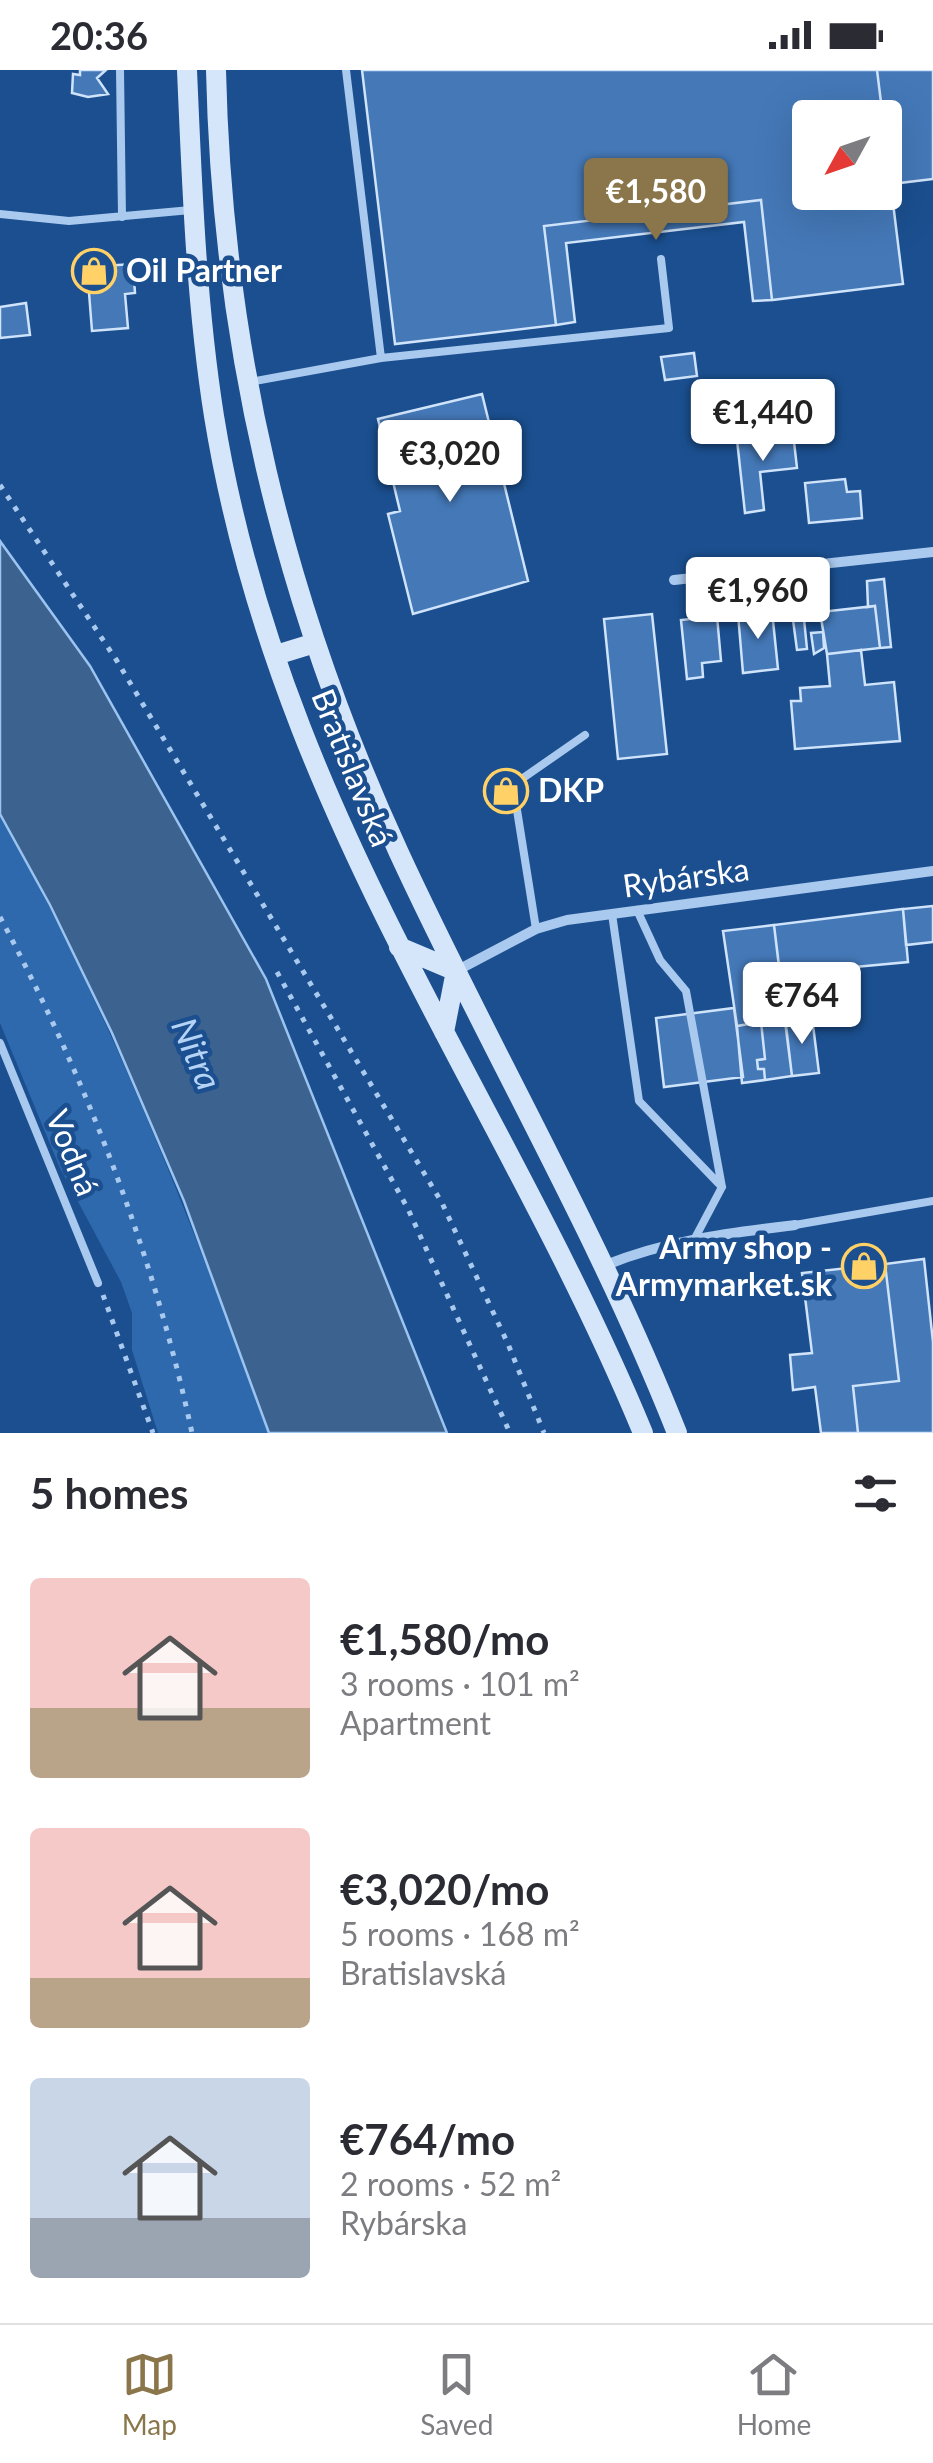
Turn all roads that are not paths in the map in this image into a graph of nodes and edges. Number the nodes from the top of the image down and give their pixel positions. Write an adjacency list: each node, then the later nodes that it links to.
1 (120, 70): 7 (lane)
2 (188, 70): 5 (main road, Bratislavská)
3 (216, 70): 10 (main road, Bratislavská)
4 (346, 70): 9 (lane)
5 (195, 209): 7 (lane); 14 (main road, Bratislavská)
6 (0, 214): 7 (lane)
7 (122, 216)
8 (661, 259): 9 (lane)
9 (380, 358): 10 (lane)
10 (246, 382): 13 (main road, Bratislavská)
11 (933, 552): 12 (street)
12 (674, 580)
13 (315, 643): 14 (main road); 21 (main road, Bratislavská)
14 (276, 654): 20 (main road, Bratislavská)
15 (585, 734): 19 (lane)
16 (933, 871): 17 (street, Rybárska)
17 (637, 910): 18 (street, Rybárska); 24 (lane)
18 (612, 914): 19 (street, Rybárska); 24 (lane)
19 (536, 929): 21 (street, Rybárska)
20 (399, 947): 21 (main road); 22 (main road, Bratislavská)
21 (456, 970): 22 (main road); 28 (main road, Bratislavská)
22 (444, 1032): 29 (main road, Bratislavská)
23 (0, 1042): 30 (lane, Vodná)
24 (722, 1188): 27 (lane)
25 (933, 1201): 26 (lane)
26 (795, 1225): 27 (street)
27 (695, 1238): 28 (street)
28 (606, 1265): 29 (main road); 32 (main road, Bratislavská)
29 (576, 1281): 31 (main road, Bratislavská)
30 (98, 1283)
31 (642, 1433)
32 (678, 1433)

